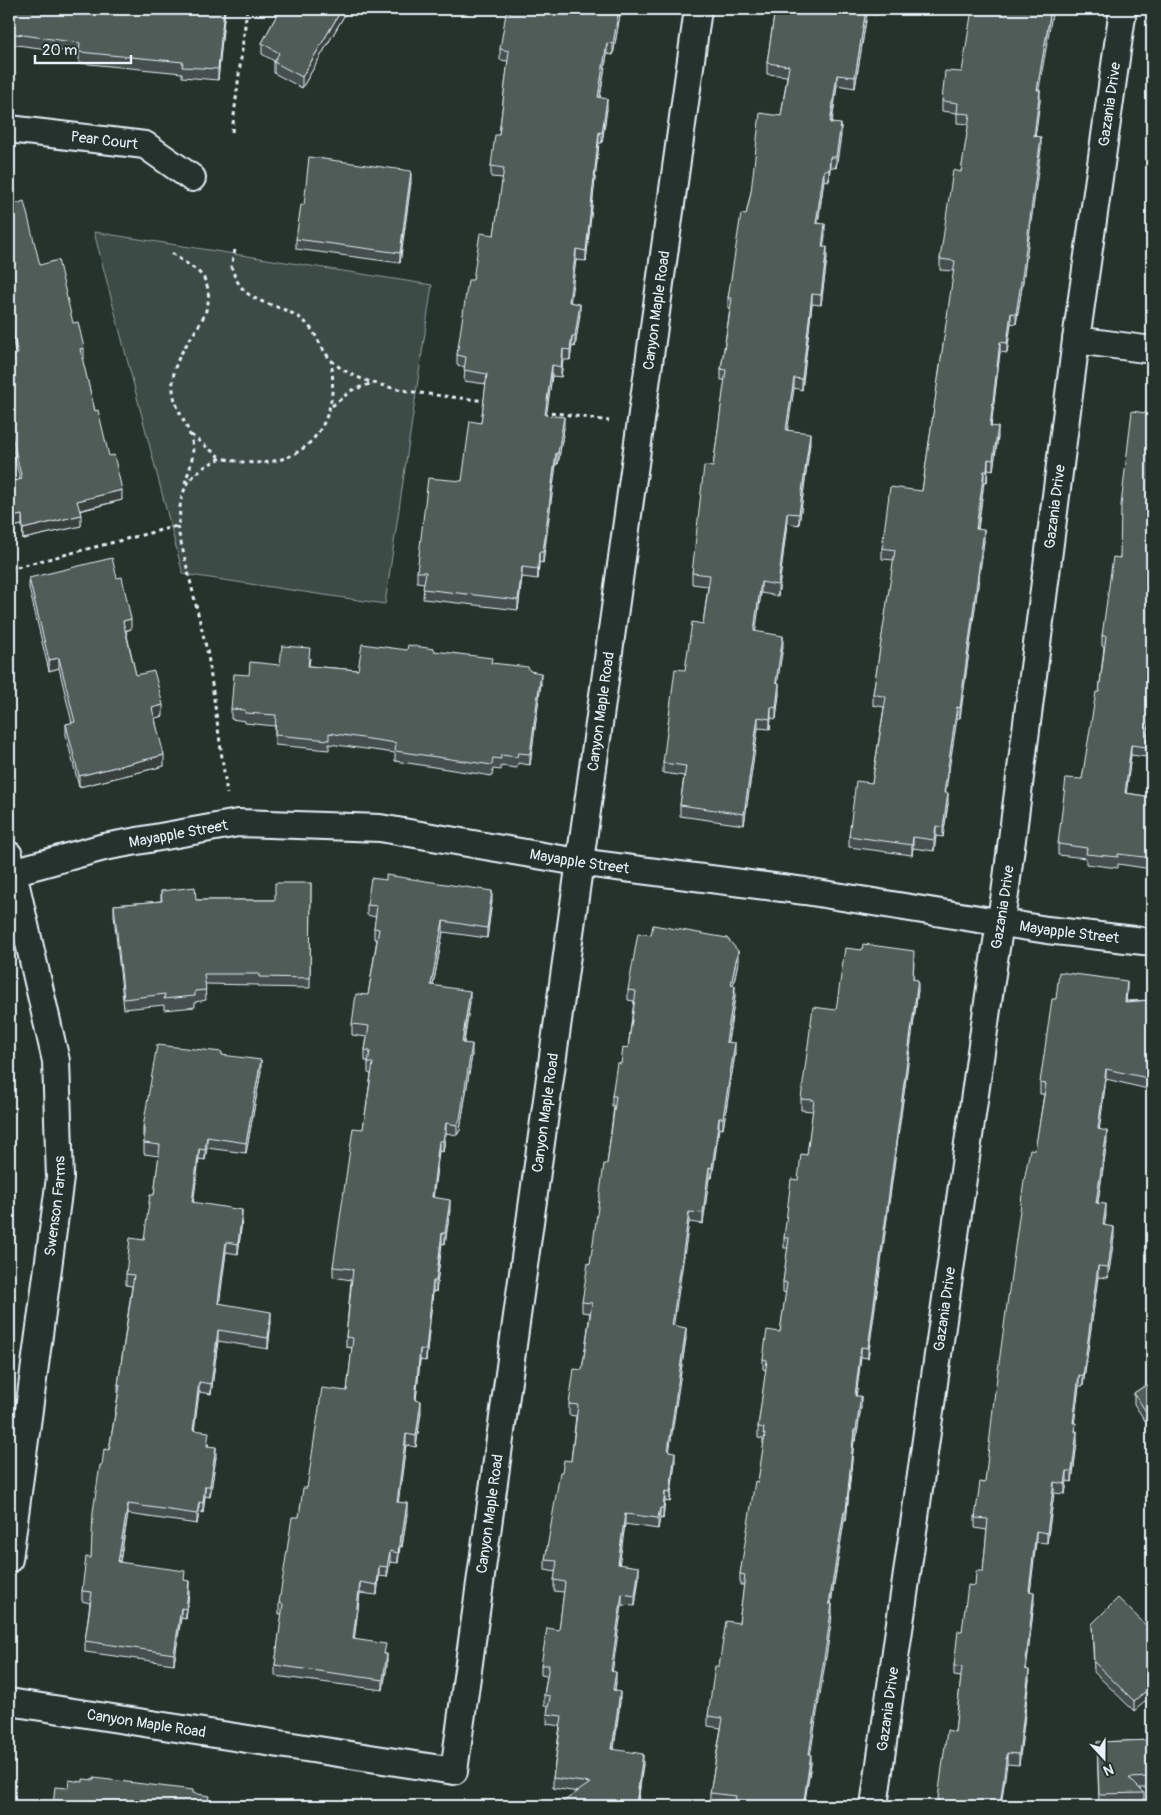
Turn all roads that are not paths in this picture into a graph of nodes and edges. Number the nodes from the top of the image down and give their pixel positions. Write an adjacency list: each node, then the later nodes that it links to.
1 (698, 9): 7 (street, Canyon Maple Road)
2 (1123, 9): 5 (street, Gazania Drive)
3 (9, 129): 4 (street, Pear Court)
4 (192, 178)
5 (1076, 340): 6 (street); 9 (street, Gazania Drive)
6 (1152, 350)
7 (578, 862): 8 (street, Mayapple Street); 9 (street, Mayapple Street); 13 (street, Canyon Maple Road)
8 (10, 867): 11 (street, Swenson Farms)
9 (1000, 922): 10 (street, Mayapple Street); 14 (street, Gazania Drive)
10 (1152, 942)
11 (20, 1396): 12 (street, Swenson Farms)
12 (9, 1559)
13 (9, 1702)
14 (874, 1806)

